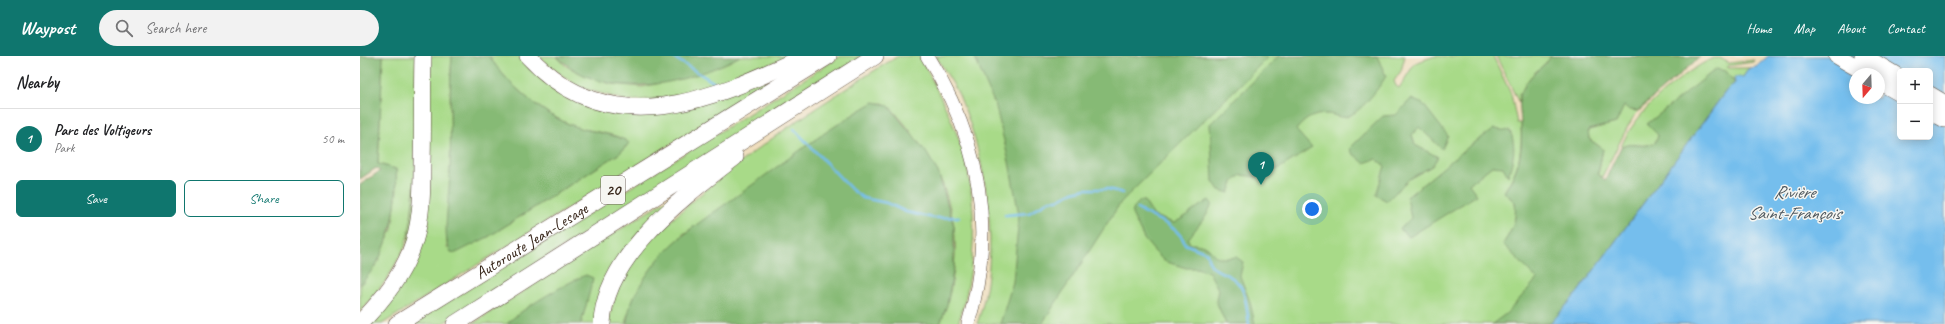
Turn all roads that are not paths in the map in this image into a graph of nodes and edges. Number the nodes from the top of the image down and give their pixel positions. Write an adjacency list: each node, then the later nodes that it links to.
1 (423, 56): 18 (highway)
2 (528, 56): 3 (highway)
3 (805, 56)
4 (828, 56): 19 (highway, Autoroute Jean-Lesage / 20)
5 (875, 56): 13 (highway, Autoroute Jean-Lesage / 20)
6 (927, 56): 22 (street)
7 (1837, 56): 9 (highway)
8 (1863, 56): 10 (highway)
9 (1858, 68)
10 (1897, 76)
11 (1885, 84): 12 (highway)
12 (1897, 91)
13 (817, 93): 20 (highway, Autoroute Jean-Lesage / 20); 21 (highway)
14 (1933, 97): 15 (highway)
15 (1945, 104)
16 (1933, 113): 17 (highway)
17 (1945, 119)
18 (360, 323)
19 (397, 324)
20 (455, 324)
21 (602, 324)
22 (968, 324)

